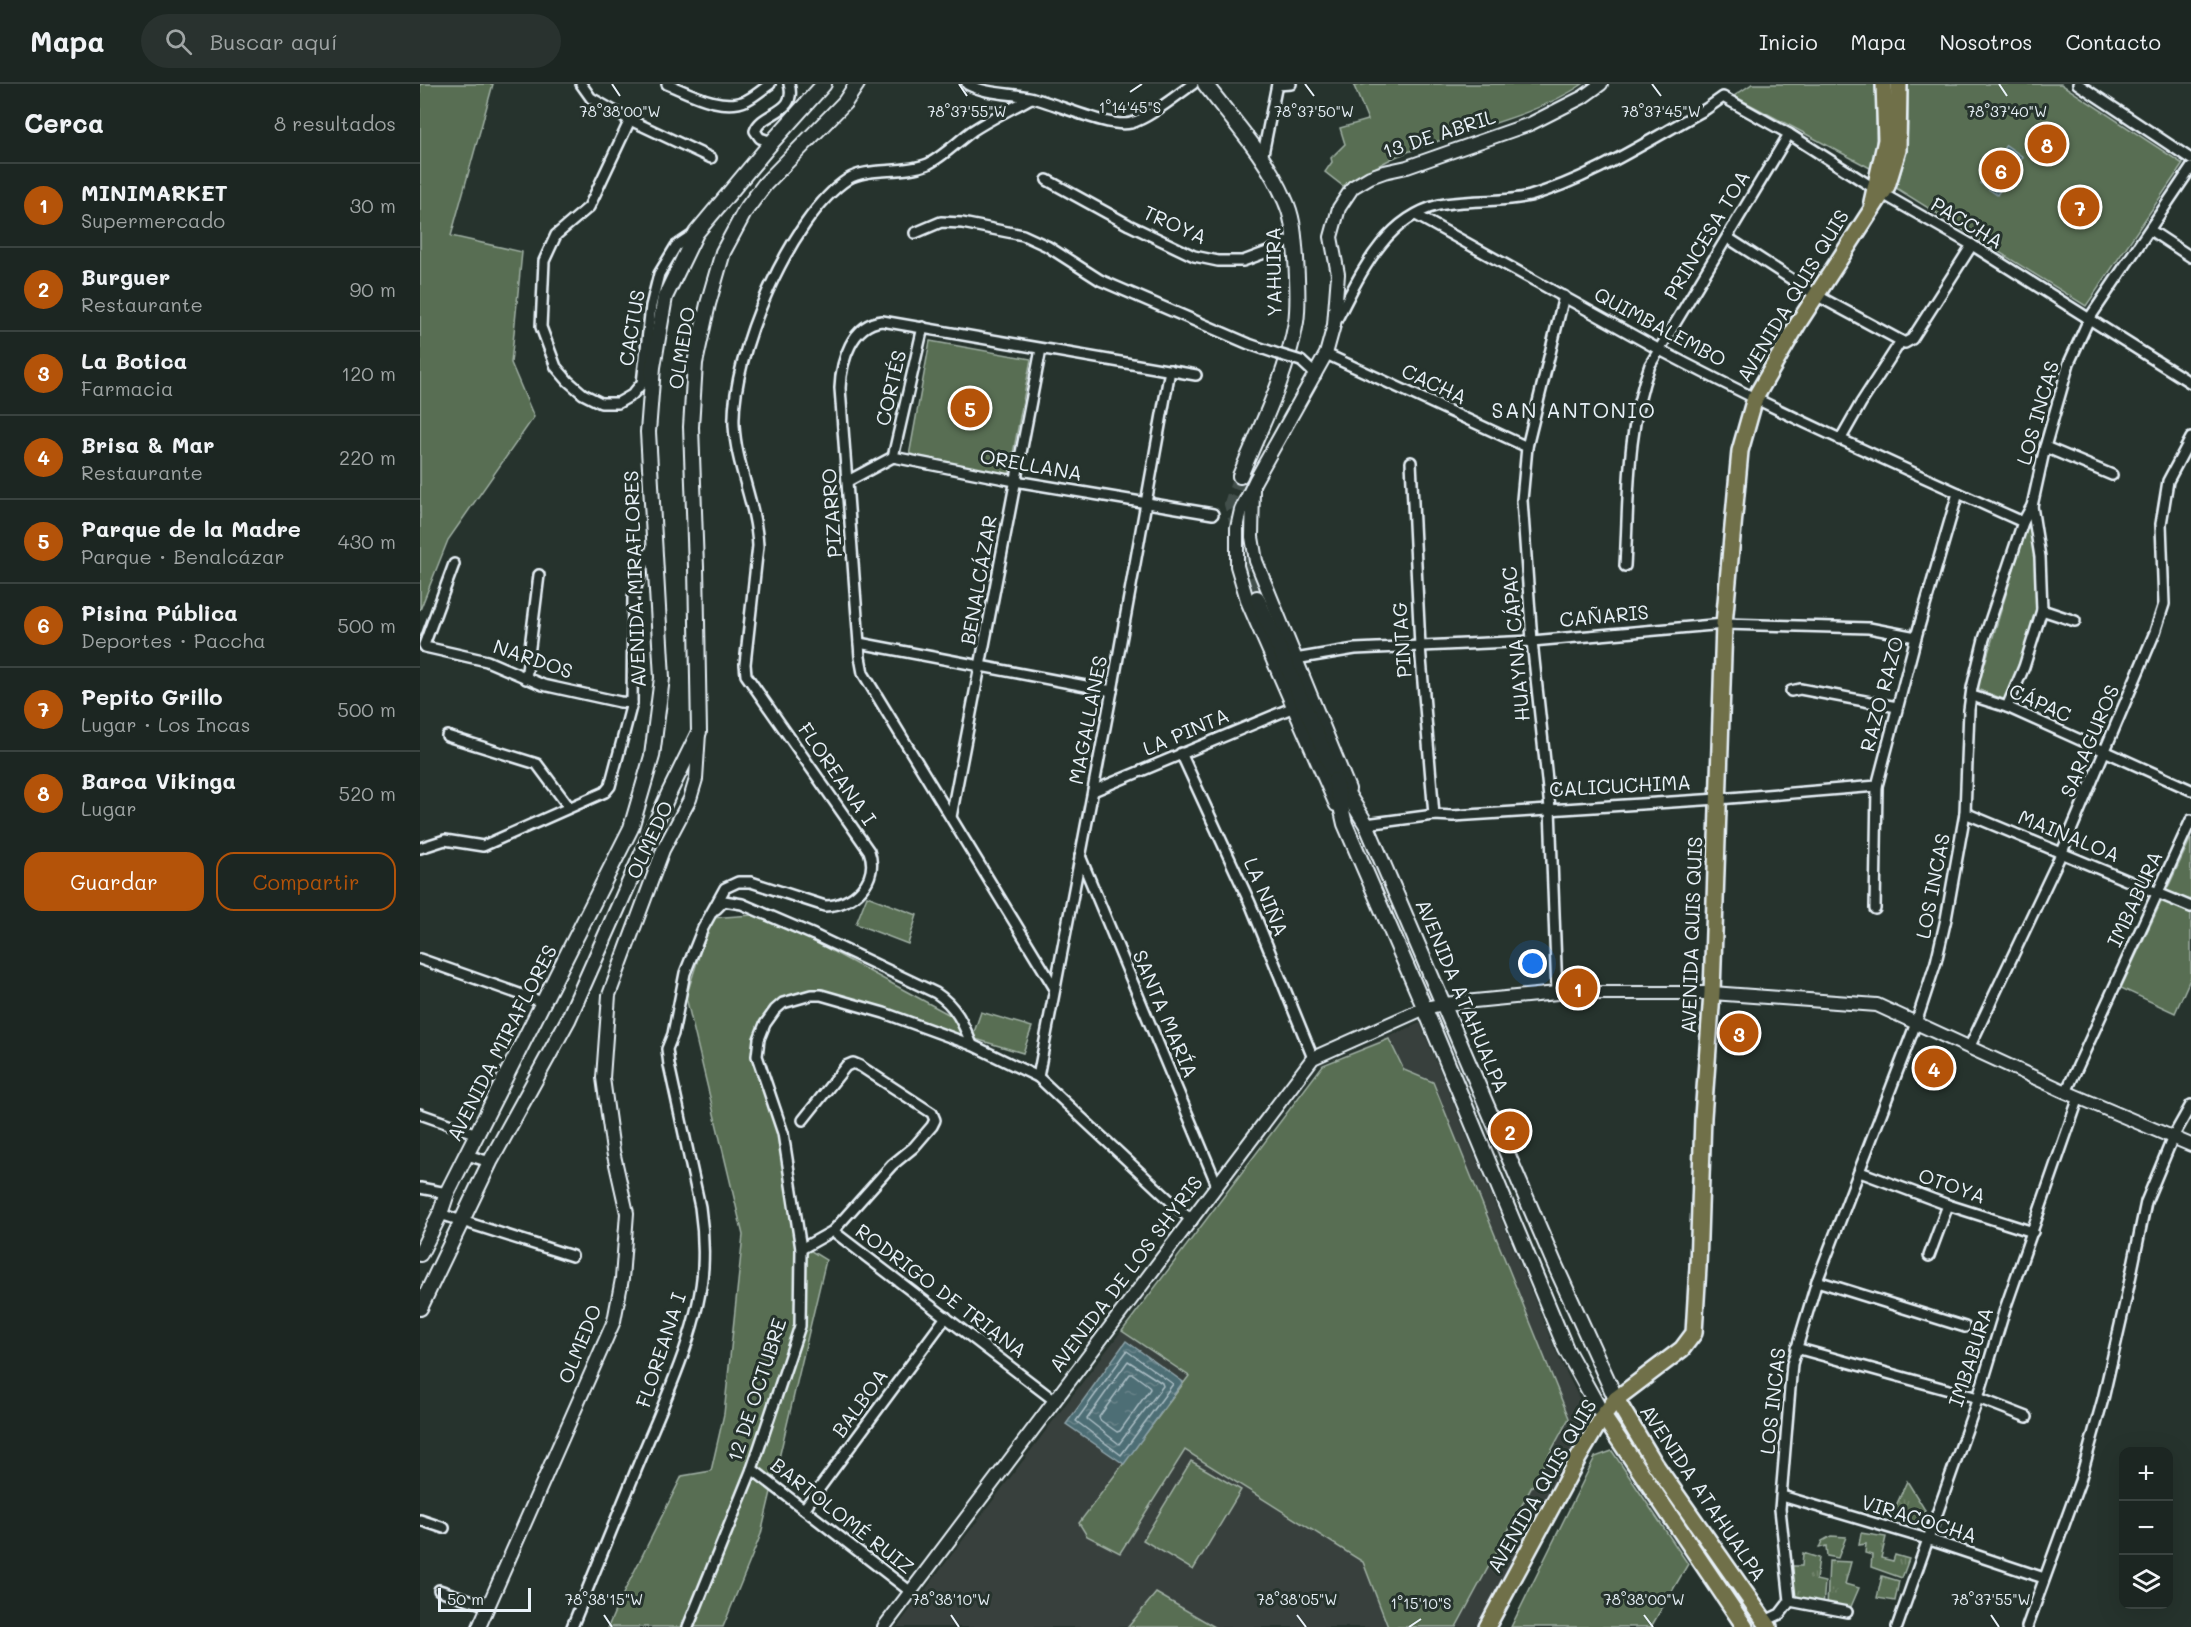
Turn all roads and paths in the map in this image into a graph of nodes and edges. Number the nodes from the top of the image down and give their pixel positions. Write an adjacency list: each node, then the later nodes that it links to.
1 (581, 84): 19 (street)
2 (666, 84): 3 (street)
3 (770, 84)
4 (789, 84): 21 (street)
5 (824, 84): 21 (main road, AVENIDA MIRAFLORES)
6 (857, 84): 89 (main road, OLMEDO)
7 (967, 84): 18 (street)
8 (1193, 84): 18 (street)
9 (1205, 84): 23 (main road, YAHUIRA)
10 (1291, 84): 16 (street)
11 (1601, 84): 27 (street, 13 DE ABRIL)
12 (1884, 84): 28 (main road, AVENIDA QUIS QUIS)
13 (1899, 84): 28 (main road, AVENIDA QUIS QUIS)
14 (2078, 84): 17 (street)
15 (2094, 84): 17 (street)
16 (1277, 85): 23 (street)
17 (2098, 97): 24 (street)
18 (1031, 98): 112 (street, FLOREANA I)
19 (630, 120): 22 (street); 31 (street, CACTUS)
20 (1789, 134): 28 (street, PACCHA); 29 (street, PACCHA); 34 (street, PRINCESA TOA)
21 (772, 142): 31 (main road, AVENIDA MIRAFLORES)
22 (711, 158)
23 (1262, 159): 33 (main road, YAHUIRA)
24 (2191, 159)
25 (2191, 168): 30 (street, LOS INCAS)
26 (1047, 180): 33 (street, TROYA)
27 (1353, 187): 40 (street, AVENIDA ATAHUALPA)
28 (1879, 191): 35 (street, PACCHA); 38 (main road, AVENIDA QUIS QUIS)
29 (1416, 215): 37 (street, QUIMBALEMBO); 40 (street)
30 (2150, 230): 36 (street); 39 (street, LOS INCAS)
31 (696, 233): 67 (main road, AVENIDA MIRAFLORES)
32 (915, 233): 48 (street, bridge)
33 (1294, 238): 58 (main road, YAHUIRA)
34 (1728, 238): 38 (street); 44 (street, PRINCESA TOA)
35 (1972, 245): 39 (street, PACCHA); 42 (street)
36 (2191, 257)
37 (1564, 296): 44 (street, QUIMBALEMBO); 53 (street, HUAYNA CÁPAC)
38 (1816, 296): 42 (street); 50 (main road, AVENIDA QUIS QUIS)
39 (2089, 319): 49 (street, PACCHA); 54 (street, LOS INCAS)
40 (1334, 325): 45 (street, AVENIDA ATAHUALPA)
41 (923, 327): 43 (street, PIZARRO); 55 (street, CORTÉS); 59 (street, PIZARRO)
42 (1903, 342): 52 (street)
43 (1041, 349): 46 (street, PIZARRO); 60 (street, BENALCÁZAR)
44 (1659, 349): 50 (street, QUIMBALEMBO); 69 (street, PRINCESA TOA)
45 (1326, 354): 48 (street, AVENIDA ATAHUALPA); 53 (street, CACHA)
46 (1170, 370): 47 (street, PIZARRO); 63 (street, MAGALLANES)
47 (1196, 375)
48 (1316, 375): 61 (street, AVENIDA ATAHUALPA)
49 (2191, 383)
50 (1755, 398): 52 (street, QUIMBALEMBO); 74 (main road, AVENIDA QUIS QUIS)
51 (2191, 438): 91 (street, SARAGUROS)
52 (1840, 440): 62 (street, QUIMBALEMBO)
53 (1527, 447): 76 (street, HUAYNA CÁPAC)
54 (2045, 447): 57 (street); 64 (street, LOS INCAS)
55 (893, 457): 59 (street); 60 (street, ORELLANA)
56 (1411, 462): 78 (street, PINTAG)
57 (2112, 475)
58 (1240, 476)
59 (848, 481): 77 (street, PIZARRO)
60 (1015, 481): 63 (street, ORELLANA); 80 (street, BENALCÁZAR)
61 (1255, 481): 79 (street, AVENIDA ATAHUALPA); 87 (street, AVENIDA ATAHUALPA)
62 (1958, 494): 66 (street, QUIMBALEMBO); 75 (street, RAZO RAZO)
63 (1146, 504): 65 (street, ORELLANA); 82 (street, MAGALLANES)
64 (2032, 506): 66 (street, LOS INCAS); 72 (street)
65 (1213, 514)
66 (2023, 522): 84 (street, LOS INCAS)
67 (654, 543): 85 (street); 117 (main road, AVENIDA MIRAFLORES)
68 (454, 564): 81 (street, NARDOS)
69 (1625, 566)
70 (539, 575): 81 (street)
71 (1257, 598): 93 (main road)
72 (2042, 610): 73 (street); 88 (street)
73 (2075, 621)
74 (1724, 624): 75 (street, CAÑARIS); 76 (street, CAÑARIS); 97 (main road, AVENIDA QUIS QUIS)
75 (1916, 637): 86 (street, RAZO RAZO)
76 (1532, 641): 78 (street, CAÑARIS); 99 (street, HUAYNA CÁPAC)
77 (859, 643): 80 (street); 102 (street, PIZARRO)
78 (1420, 646): 79 (street, CAÑARIS); 101 (street, PINTAG)
79 (1295, 659): 103 (street, AVENIDA ATAHUALPA)
80 (982, 666): 82 (street); 102 (street, BENALCÁZAR)
81 (526, 679): 85 (street, NARDOS)
82 (1112, 691): 96 (street, MAGALLANES)
83 (1791, 691): 86 (street)
84 (1972, 696): 88 (street, CÁPAC); 100 (street, LOS INCAS)
85 (632, 703): 98 (street)
86 (1897, 706): 94 (street, RAZO RAZO)
87 (1294, 707): 92 (street, LA PINTA); 105 (street, AVENIDA ATAHUALPA)
88 (2007, 707): 91 (street, CÁPAC)
89 (699, 732): 134 (main road); 169 (street, OLMEDO)
90 (447, 736): 98 (street)
91 (2106, 752): 95 (street, CÁPAC); 107 (street, SARAGUROS)
92 (1181, 753): 96 (street, LA PINTA); 123 (street, LA NIÑA)
93 (1332, 769): 103 (main road); 105 (main road)
94 (1877, 786): 97 (street, CALICUCHIMA); 111 (street, RAZO RAZO)
95 (2191, 790)
96 (1093, 791): 108 (street, MAGALLANES)
97 (1718, 799): 99 (street, CALICUCHIMA); 116 (main road, AVENIDA QUIS QUIS)
98 (569, 807): 106 (street)
99 (1550, 808): 101 (street, CALICUCHIMA); 115 (street, HUAYNA CÁPAC)
100 (1965, 813): 107 (street, MAINALOA); 120 (street, LOS INCAS)
101 (1434, 815): 103 (street, CALICUCHIMA)
102 (951, 817): 114 (street, PIZARRO)
103 (1363, 819): 118 (main road, AVENIDA ATAHUALPA)
104 (2191, 820): 109 (street, IMBABURA)
105 (1345, 825): 119 (main road, AVENIDA ATAHUALPA)
106 (420, 848)
107 (2062, 852): 109 (street, MAINALOA); 122 (street, SARAGUROS)
108 (1080, 856): 114 (street, MAGALLANES); 136 (street, SANTA MARÍA)
109 (2157, 892): 110 (street, MAINALOA); 125 (street, IMBABURA)
110 (2191, 907)
111 (1875, 909)
112 (710, 915): 121 (street); 173 (street, FLOREANA I)
113 (420, 959): 117 (street)
114 (1054, 987): 124 (street, MAGALLANES)
115 (1557, 993): 116 (street, AVENIDA DE LOS SHYRIS); 118 (street, AVENIDA DE LOS SHYRIS)
116 (1712, 993): 120 (street, AVENIDA DE LOS SHYRIS); 155 (main road, AVENIDA QUIS QUIS)
117 (545, 1003): 130 (main road, AVENIDA MIRAFLORES)
118 (1444, 1004): 119 (street, AVENIDA DE LOS SHYRIS); 155 (main road, AVENIDA ATAHUALPA)
119 (1425, 1008): 123 (street, AVENIDA DE LOS SHYRIS); 157 (main road, AVENIDA ATAHUALPA)
120 (1916, 1023): 122 (street, AVENIDA DE LOS SHYRIS); 135 (street, LOS INCAS)
121 (972, 1045): 124 (street, 12 DE OCTUBRE); 145 (street, 12 DE OCTUBRE)
122 (1970, 1046): 125 (street, AVENIDA DE LOS SHYRIS)
123 (1313, 1058): 136 (street, AVENIDA DE LOS SHYRIS)
124 (1038, 1077): 142 (street, 12 DE OCTUBRE)
125 (2066, 1092): 126 (street, AVENIDA DE LOS SHYRIS)
126 (2079, 1097): 131 (street, AVENIDA DE LOS SHYRIS); 144 (street, IMBABURA)
127 (2191, 1105): 131 (street)
128 (420, 1114): 130 (street)
129 (803, 1120): 143 (street)
130 (477, 1134): 133 (main road, AVENIDA MIRAFLORES)
131 (2173, 1137): 132 (street, AVENIDA DE LOS SHYRIS); 165 (street)
132 (2191, 1144)
133 (467, 1155): 134 (street); 138 (main road, AVENIDA MIRAFLORES)
134 (490, 1162): 141 (main road)
135 (1860, 1172): 139 (street, OTOYA); 149 (street, LOS INCAS)
136 (1217, 1185): 142 (street, AVENIDA DE LOS SHYRIS)
137 (420, 1188): 138 (street)
138 (447, 1193): 140 (main road, AVENIDA MIRAFLORES)
139 (1948, 1204): 144 (street, OTOYA); 148 (street)
140 (440, 1214): 141 (street); 146 (main road, AVENIDA MIRAFLORES)
141 (461, 1221): 147 (street); 150 (main road)
142 (1192, 1221): 156 (street, AVENIDA DE LOS SHYRIS)
143 (832, 1231): 145 (street); 151 (street, RODRIGO DE TRIANA)
144 (2033, 1232): 154 (street, IMBABURA)
145 (801, 1249): 159 (street, 12 DE OCTUBRE)
146 (420, 1254)
147 (572, 1256)
148 (1929, 1256)
149 (1818, 1281): 152 (street); 153 (street, LOS INCAS)
150 (420, 1308)
151 (946, 1317): 156 (street, RODRIGO DE TRIANA); 161 (street, BALBOA)
152 (1965, 1327)
153 (1796, 1348): 154 (street); 160 (street, LOS INCAS)
154 (1978, 1398): 158 (street); 164 (street, IMBABURA)
155 (1616, 1399): 157 (main road, AVENIDA QUIS QUIS); 171 (main road, AVENIDA ATAHUALPA)
156 (1055, 1401): 167 (street, AVENIDA DE LOS SHYRIS)
157 (1603, 1416): 176 (main road, AVENIDA QUIS QUIS); 177 (main road)
158 (2027, 1417)
159 (752, 1469): 161 (street, BARTOLOMÉ RUIZ); 174 (street, 12 DE OCTUBRE)
160 (1782, 1496): 164 (street, VIRACOCHA); 168 (street, LOS INCAS)
161 (804, 1509): 167 (street, BARTOLOMÉ RUIZ)
162 (420, 1520): 163 (street)
163 (444, 1527)
164 (1927, 1539): 165 (street, VIRACOCHA); 178 (street, IMBABURA)
165 (2044, 1578): 179 (street)
166 (439, 1590): 169 (street)
167 (911, 1592): 175 (street, AVENIDA DE LOS SHYRIS)
168 (1790, 1601): 170 (street); 171 (street)
169 (488, 1606): 172 (street, OLMEDO)
170 (1847, 1612)
171 (1767, 1624)
172 (479, 1627)
173 (572, 1627)
174 (688, 1627)
175 (884, 1627)
176 (1487, 1627)
177 (1745, 1627)
178 (1897, 1627)
179 (2026, 1627)

